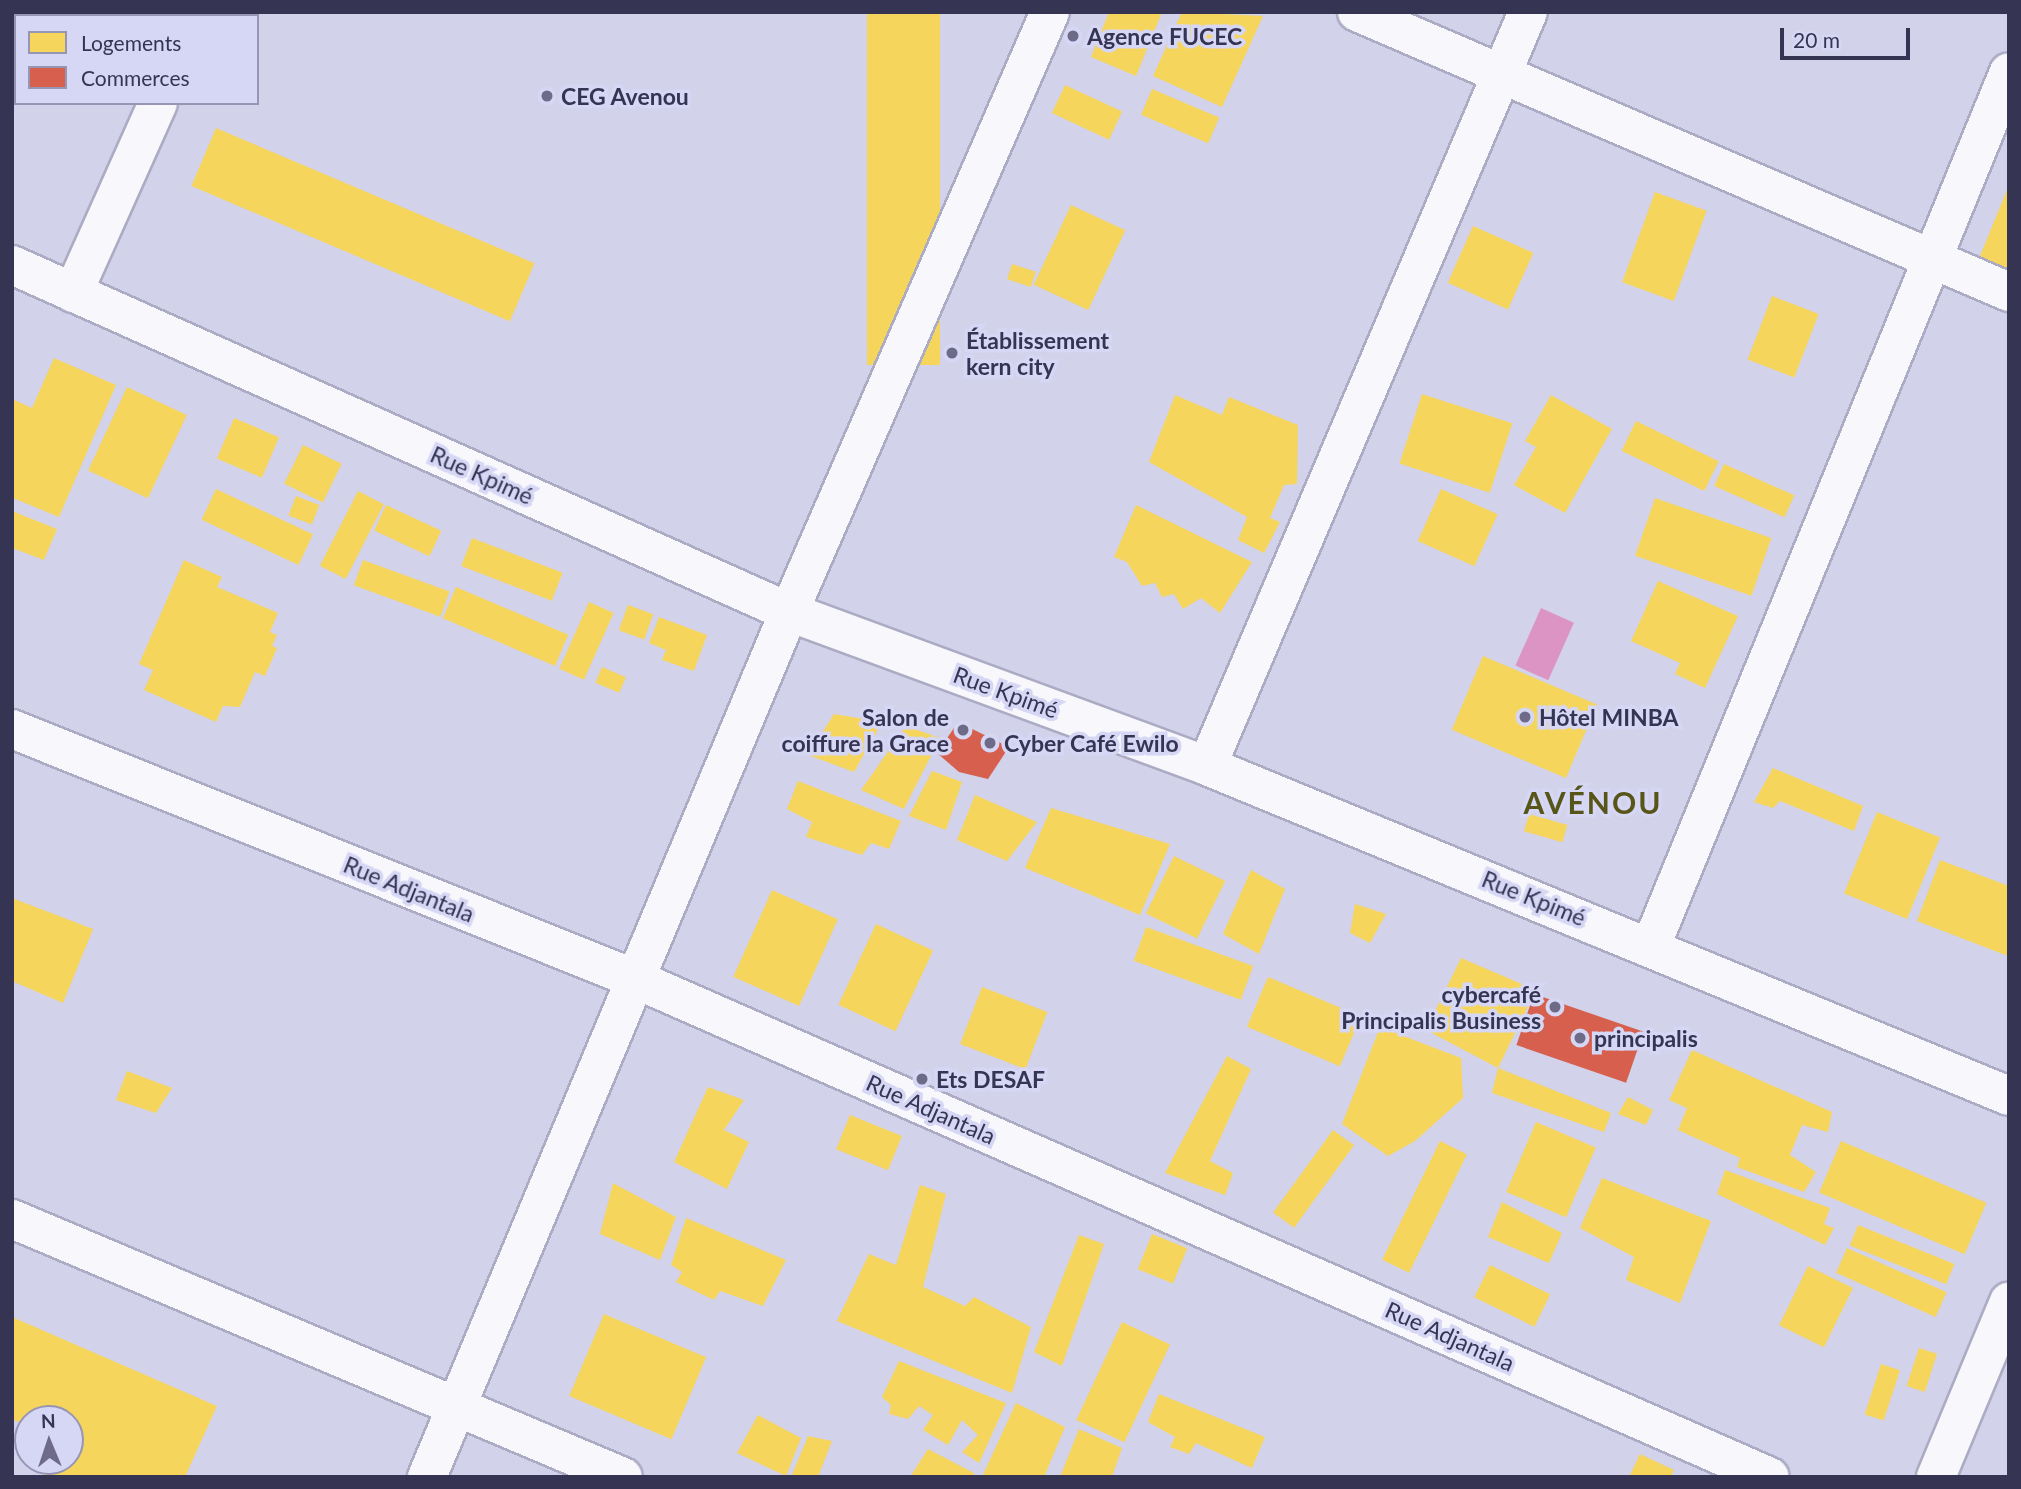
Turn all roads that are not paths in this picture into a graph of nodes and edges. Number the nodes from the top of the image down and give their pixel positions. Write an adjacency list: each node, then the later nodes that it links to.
1 (1050, 12): 11 (street)
2 (1357, 12): 4 (street)
3 (1528, 12): 4 (street)
4 (1503, 71): 7 (street); 13 (street)
5 (2009, 72): 7 (street)
6 (157, 105): 10 (street)
7 (1934, 261): 9 (street); 14 (street)
8 (12, 265): 10 (street, Rue Kpimé)
9 (2009, 292)
10 (73, 293): 11 (street, Rue Kpimé)
11 (789, 612): 13 (street, Rue Kpimé); 15 (street)
12 (12, 729): 15 (street, Rue Adjantala)
13 (1206, 766): 14 (street, Rue Kpimé)
14 (1651, 946): 16 (street, Rue Kpimé)
15 (635, 979): 19 (street); 22 (street, Rue Adjantala)
16 (2009, 1096)
17 (12, 1219): 19 (street)
18 (2009, 1302): 23 (street)
19 (455, 1408): 20 (street); 21 (street)
20 (427, 1477)
21 (623, 1477)
22 (1770, 1477)
23 (1936, 1477)

